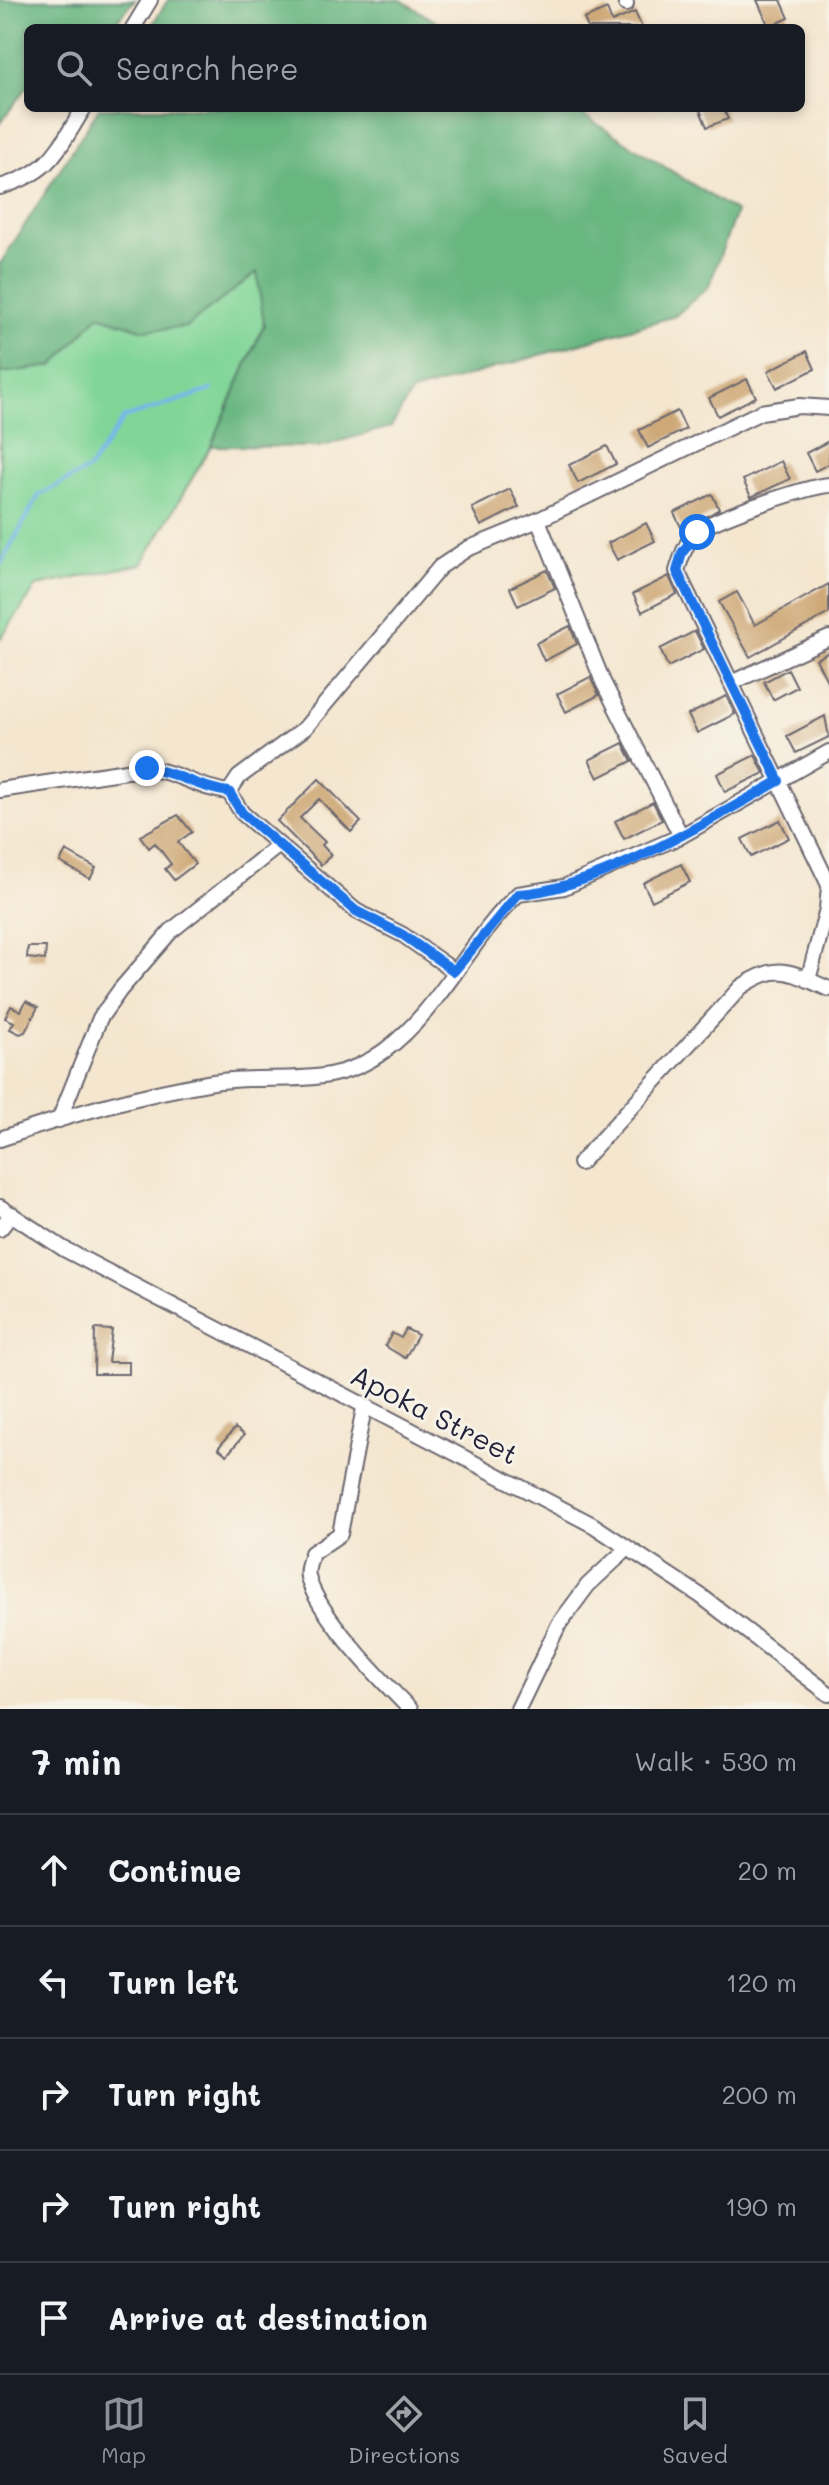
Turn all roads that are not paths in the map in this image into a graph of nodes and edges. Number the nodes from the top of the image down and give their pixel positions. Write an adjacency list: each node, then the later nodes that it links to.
1 (150, 0): 2 (street)
2 (135, 24)
3 (81, 112): 4 (street)
4 (0, 187)
5 (829, 408): 7 (street)
6 (829, 485): 9 (street)
7 (538, 520): 13 (street); 14 (street)
8 (829, 638): 9 (street)
9 (731, 683): 11 (street)
10 (829, 752): 11 (street)
11 (779, 781): 14 (street); 16 (street)
12 (0, 790): 13 (street)
13 (229, 792): 15 (street)
14 (681, 836): 17 (street)
15 (279, 845): 17 (street); 20 (street)
16 (829, 886): 18 (street)
17 (454, 971): 20 (street)
18 (808, 980): 19 (street); 22 (street)
19 (829, 989)
20 (59, 1120): 21 (street)
21 (0, 1139)
22 (580, 1163)
23 (6, 1211): 24 (street); 25 (street, Apoka Street)
24 (0, 1229)
25 (364, 1408): 26 (street, Apoka Street); 28 (street)
26 (628, 1548): 27 (street, Apoka Street); 29 (street)
27 (829, 1694)
28 (410, 1709)
29 (518, 1709)

